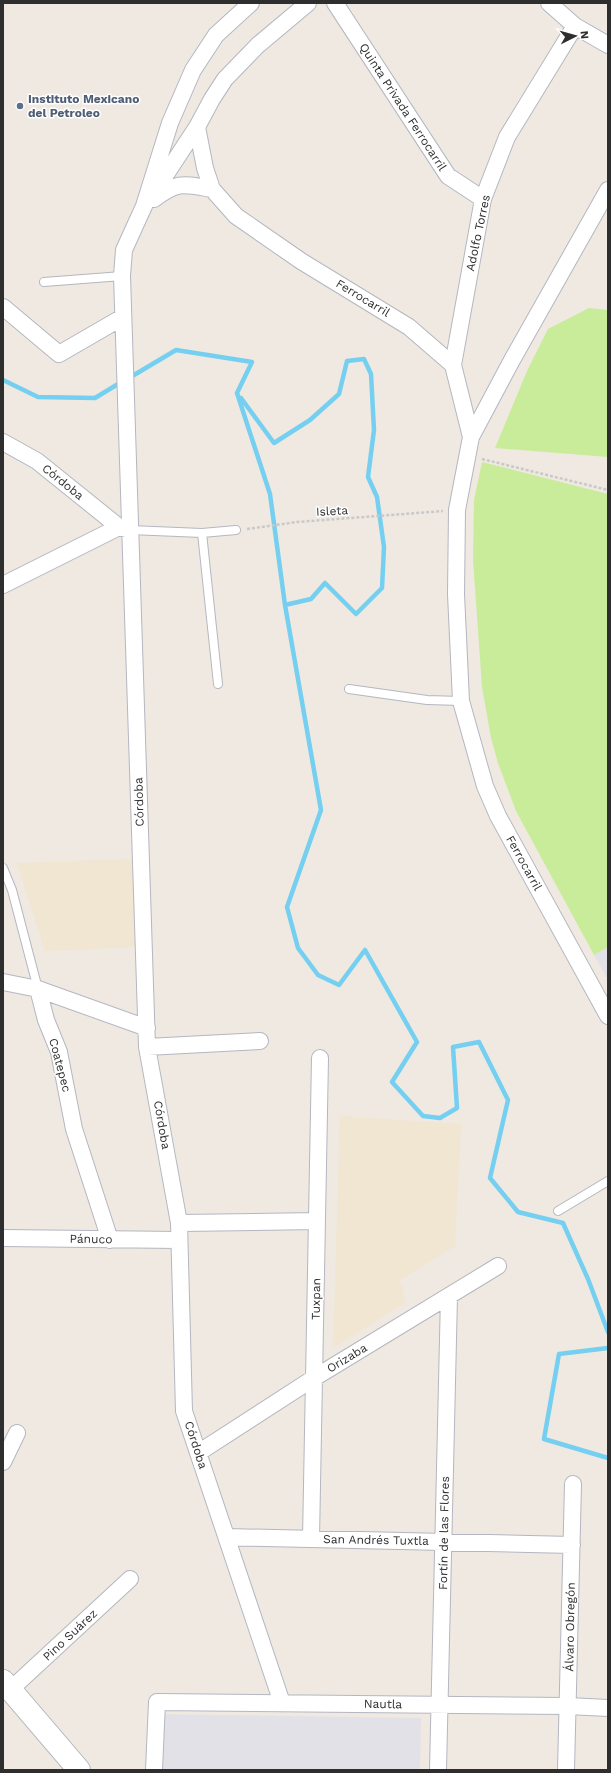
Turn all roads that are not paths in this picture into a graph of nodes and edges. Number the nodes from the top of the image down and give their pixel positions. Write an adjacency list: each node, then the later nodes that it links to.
1 (251, 3): 11 (street)
2 (308, 3): 7 (street)
3 (335, 3): 10 (street, Quinta Privada Ferrocarril)
4 (549, 3): 5 (street)
5 (575, 26): 6 (street); 10 (street, Adolfo Torres)
6 (608, 45)
7 (197, 127): 8 (street, Ferrocarril); 11 (street)
8 (212, 189): 11 (street); 16 (street, Ferrocarril)
9 (608, 190): 17 (street, Ferrocarril)
10 (483, 199): 16 (street, Adolfo Torres)
11 (144, 206): 12 (street)
12 (122, 276): 13 (lane); 15 (street)
13 (44, 282)
14 (3, 307): 15 (street)
15 (123, 317): 19 (street, Córdoba)
16 (453, 365): 17 (street, Ferrocarril)
17 (471, 437): 25 (street, Ferrocarril)
18 (3, 442): 19 (street, Córdoba)
19 (124, 529): 21 (lane); 22 (street); 30 (street, Córdoba)
20 (236, 530): 21 (lane)
21 (202, 533): 23 (lane)
22 (3, 585)
23 (218, 684)
24 (348, 689): 25 (lane)
25 (460, 701): 29 (street, Ferrocarril)
26 (3, 868): 28 (lane, Coatepec)
27 (3, 982): 28 (street)
28 (38, 989): 30 (street); 39 (street, Coatepec)
29 (608, 1016)
30 (147, 1028): 32 (street, Córdoba)
31 (260, 1041): 32 (street)
32 (147, 1047): 37 (street, Córdoba)
33 (320, 1058): 36 (street, Tuxpan)
34 (608, 1181): 35 (lane)
35 (558, 1211)
36 (317, 1221): 37 (street); 43 (street, Tuxpan)
37 (179, 1223): 40 (street, Córdoba)
38 (3, 1238): 39 (street, Pánuco)
39 (110, 1240): 40 (street, Pánuco)
40 (179, 1240): 45 (street, Córdoba)
41 (498, 1266): 42 (street, Orizaba)
42 (449, 1296): 43 (street, Orizaba); 50 (street, Fortín de las Flores)
43 (314, 1378): 45 (street, Orizaba); 49 (street, Tuxpan)
44 (18, 1433): 46 (street)
45 (198, 1453): 48 (street, Córdoba)
46 (3, 1462)
47 (574, 1484): 51 (street, Álvaro Obregón)
48 (227, 1537): 49 (street, San Andrés Tuxtla); 54 (street, Córdoba)
49 (311, 1539): 50 (street, San Andrés Tuxtla)
50 (443, 1542): 51 (street, San Andrés Tuxtla); 55 (street, Fortín de las Flores)
51 (572, 1545): 56 (street, Álvaro Obregón)
52 (130, 1580): 53 (street, Pino Suárez)
53 (6, 1686): 58 (main road)
54 (282, 1703): 55 (street, Nautla); 59 (street, Nautla)
55 (440, 1705): 56 (street, Nautla); 60 (street, Fortín de las Flores)
56 (568, 1706): 57 (street, Nautla); 61 (street, Álvaro Obregón)
57 (608, 1708)
58 (78, 1770)
59 (154, 1770)
60 (438, 1770)
61 (566, 1770)

